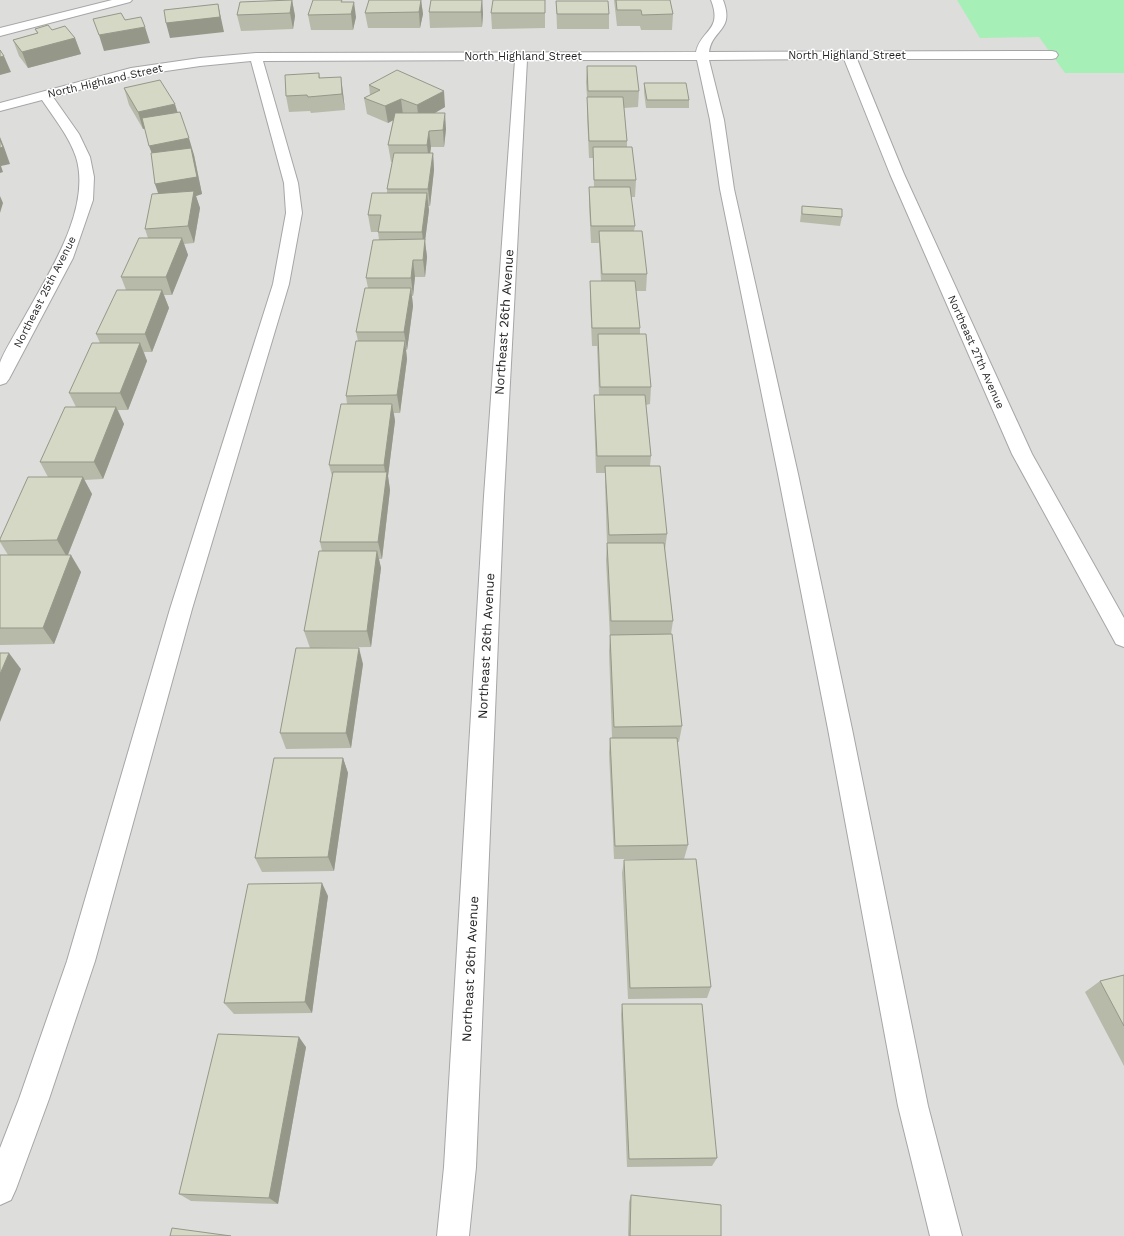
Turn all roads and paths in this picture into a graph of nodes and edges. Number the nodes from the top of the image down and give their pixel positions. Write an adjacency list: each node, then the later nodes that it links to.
1 (126, 0): 3 (street)
2 (717, 0): 4 (street)
3 (0, 32)
4 (702, 55): 5 (street, North Highland Street); 7 (street, North Highland Street); 15 (street)
5 (849, 55): 6 (street, North Highland Street); 12 (street, Northeast 27th Avenue)
6 (1052, 55)
7 (521, 56): 8 (street, North Highland Street); 14 (street, Northeast 26th Avenue)
8 (256, 57): 9 (street, North Highland Street); 13 (street)
9 (45, 95): 10 (street, North Highland Street); 11 (street, Northeast 25th Avenue)
10 (0, 107)
11 (0, 379)
12 (1124, 638)
13 (0, 1189)
14 (453, 1236)
15 (946, 1236)

